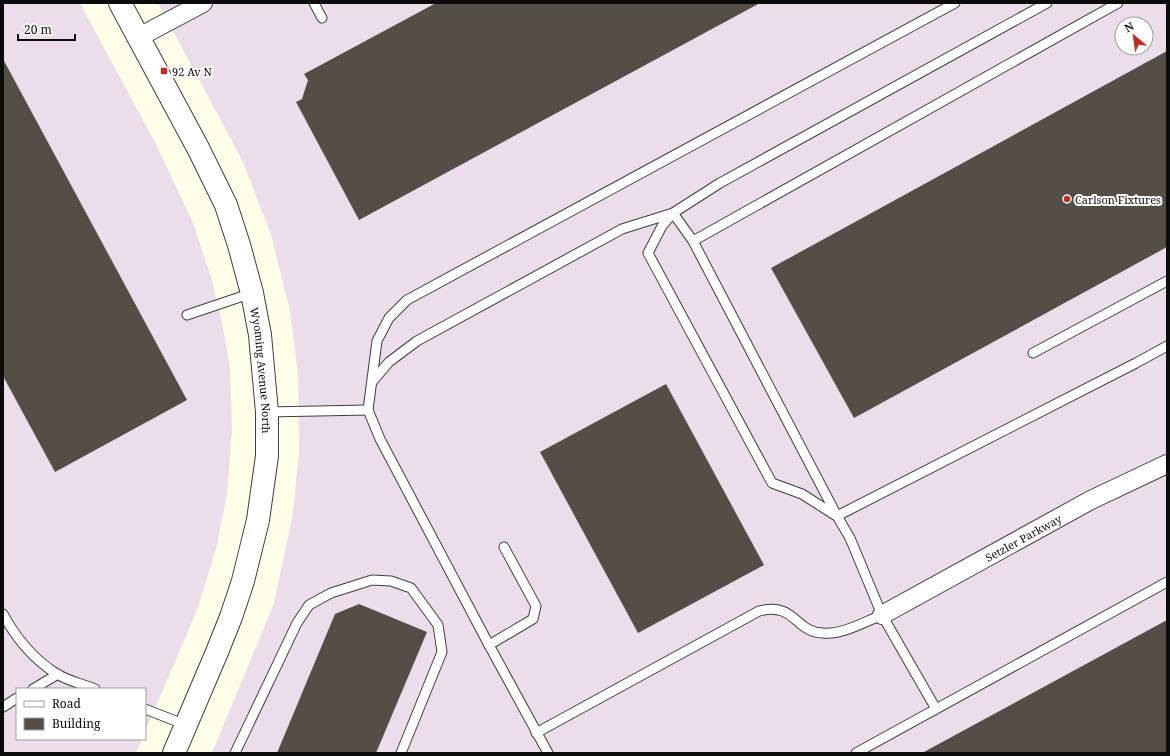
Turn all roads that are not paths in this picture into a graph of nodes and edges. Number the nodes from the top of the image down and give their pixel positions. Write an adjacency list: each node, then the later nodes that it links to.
1 (120, 3): 9 (street, Wyoming Avenue North)
2 (203, 3): 9 (street)
3 (314, 3): 8 (lane)
4 (955, 3): 17 (lane)
5 (1047, 3): 10 (lane)
6 (1118, 3): 7 (lane)
7 (1103, 6): 11 (lane)
8 (322, 18)
9 (139, 37): 13 (street, Wyoming Avenue North)
10 (673, 213): 11 (lane); 17 (lane); 21 (lane)
11 (693, 241): 21 (lane)
12 (1167, 281): 16 (lane)
13 (252, 293): 14 (lane); 19 (street, Wyoming Avenue North)
14 (187, 315)
15 (1167, 346): 21 (lane)
16 (1033, 353)
17 (372, 383): 18 (lane)
18 (368, 410): 19 (lane); 26 (lane)
19 (267, 412): 34 (street, Wyoming Avenue North)
20 (1167, 464): 25 (street, Setzler Parkway)
21 (837, 516): 25 (lane)
22 (504, 546): 26 (lane)
23 (1167, 582): 33 (lane)
24 (3, 614): 27 (lane)
25 (882, 615): 33 (lane); 35 (lane)
26 (489, 646): 35 (lane)
27 (58, 674): 28 (lane); 29 (lane)
28 (35, 688)
29 (93, 688)
30 (16, 699): 31 (lane)
31 (3, 707)
32 (146, 709): 34 (lane)
33 (936, 709): 40 (lane)
34 (186, 725): 36 (street, Wyoming Avenue North)
35 (536, 733): 39 (lane)
36 (174, 753)
37 (235, 753): 38 (lane)
38 (401, 753)
39 (548, 753)
40 (856, 753)

